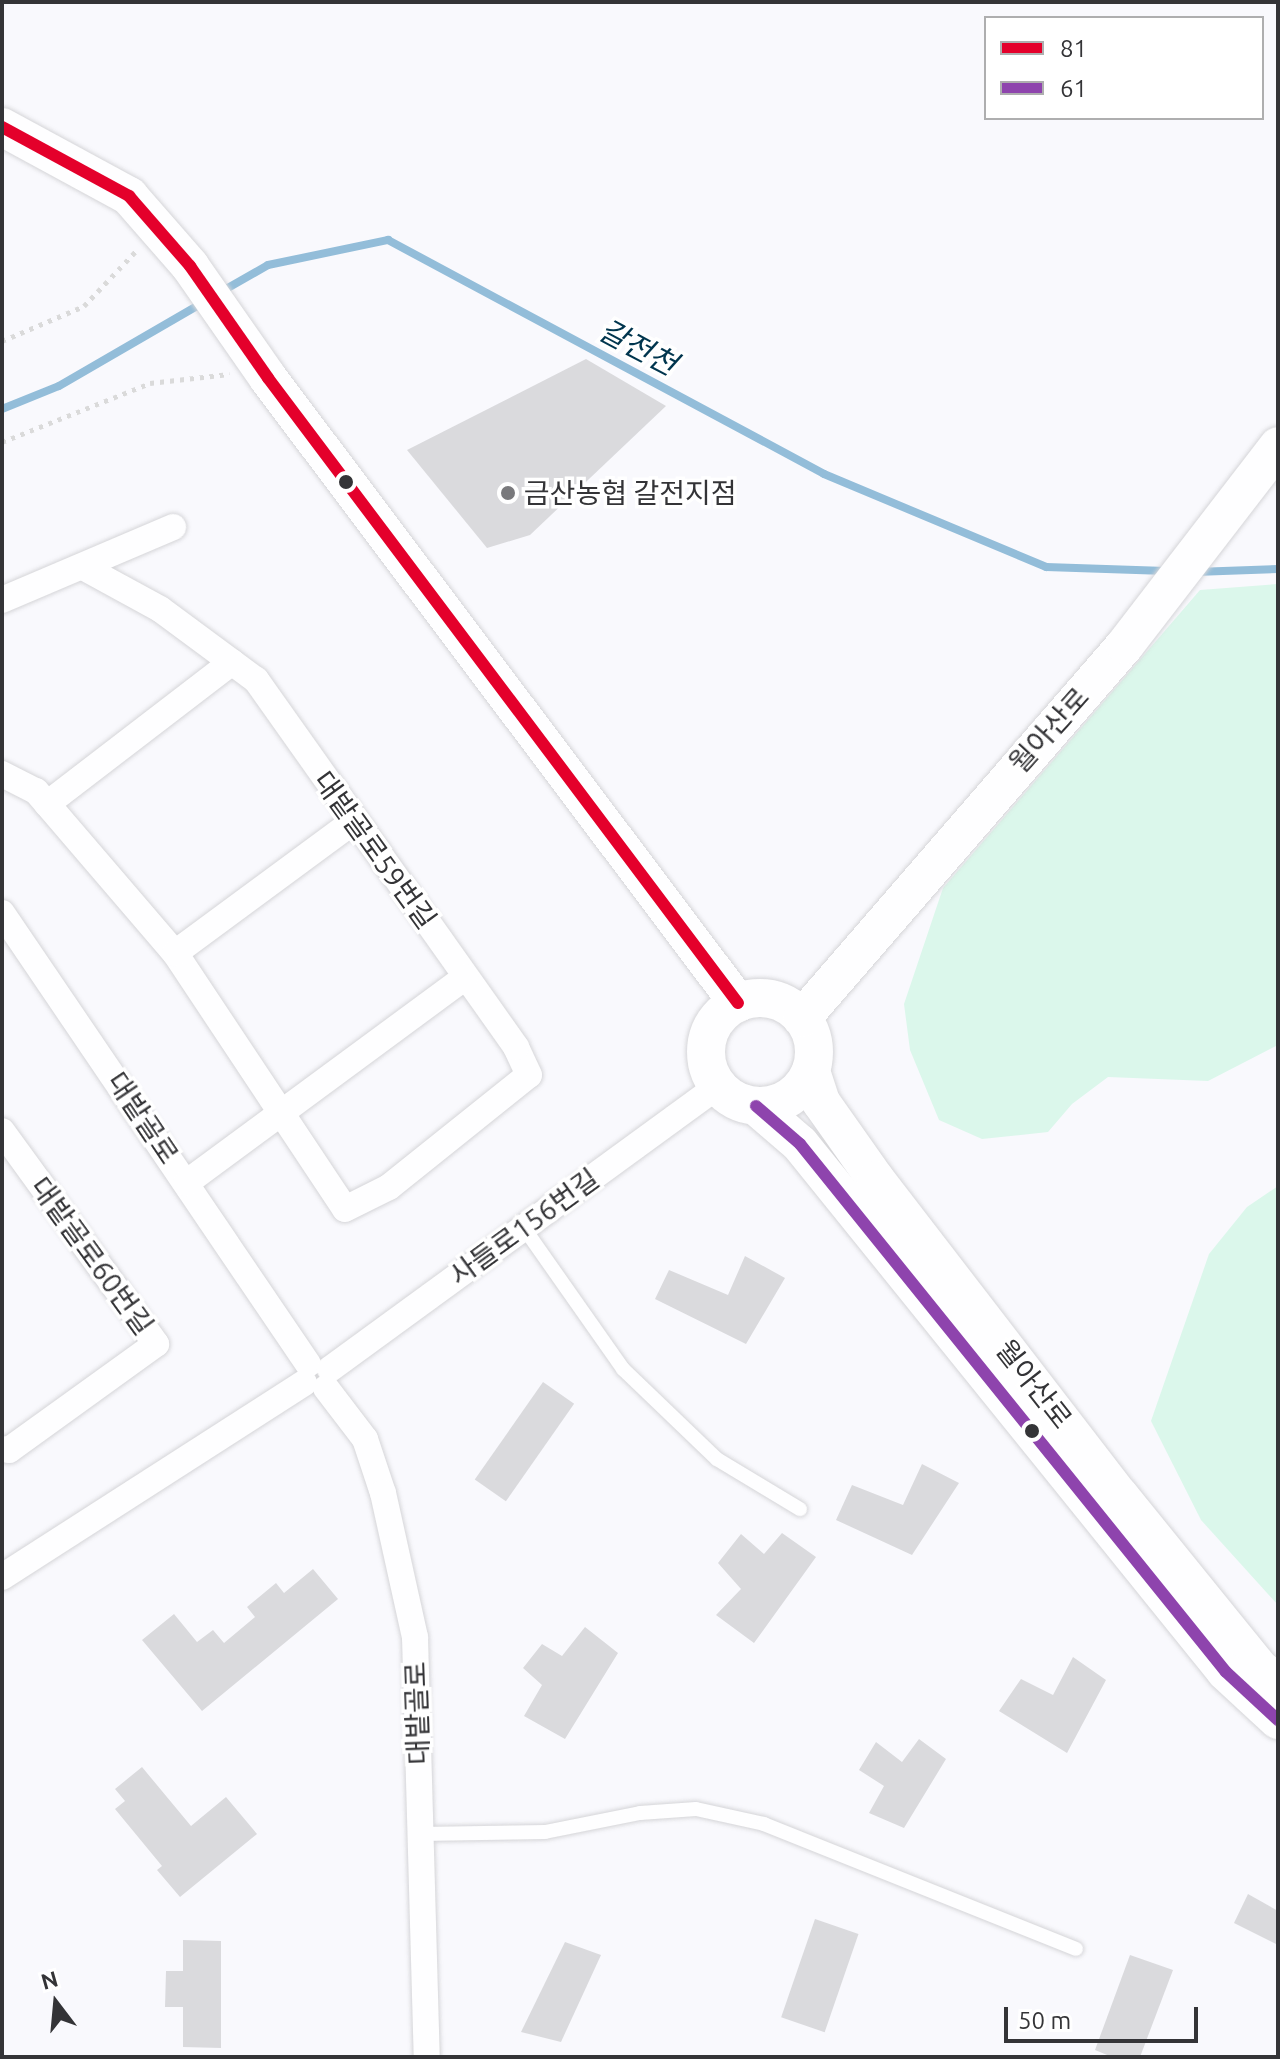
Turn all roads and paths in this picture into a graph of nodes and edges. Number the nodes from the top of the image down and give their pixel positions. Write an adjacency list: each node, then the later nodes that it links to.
1 (2, 127): 4 (main road)
2 (139, 247): 3 (path)
3 (2, 341)
4 (253, 375): 5 (path); 17 (main road)
5 (2, 442)
6 (1278, 446): 18 (main road, 월아산로)
7 (173, 527): 8 (street)
8 (83, 567): 9 (street); 10 (street, 대밭골로59번길)
9 (2, 600)
10 (232, 662): 12 (street); 13 (street, 대밭골로59번길)
11 (2, 774): 12 (street)
12 (47, 804): 15 (street)
13 (354, 821): 15 (street); 16 (street, 대밭골로59번길)
14 (2, 913): 24 (street, 대밭골로)
15 (175, 953): 22 (street)
16 (465, 977): 22 (street); 22 (street, 대밭골로59번길)
17 (738, 1003): 18 (main road); 20 (main road)
18 (802, 1018): 19 (main road)
19 (811, 1071): 21 (main road); 30 (main road, 월아산로)
20 (718, 1086): 21 (main road); 25 (street, 사들로156번길)
21 (756, 1106): 31 (main road)
22 (280, 1116): 24 (street)
23 (2, 1131): 27 (street, 대밭골로60번길)
24 (186, 1183): 26 (street, 대밭골로)
25 (524, 1228): 26 (street, 사들로156번길); 28 (lane)
26 (317, 1376): 29 (street, 사들로156번길); 32 (street, 대밭골로)
27 (2, 1449)
28 (800, 1509)
29 (2, 1577)
30 (1278, 1682)
31 (1278, 1720)
32 (421, 1834): 33 (lane); 34 (street, 대밭골로)
33 (1076, 1949)
34 (427, 2057)

